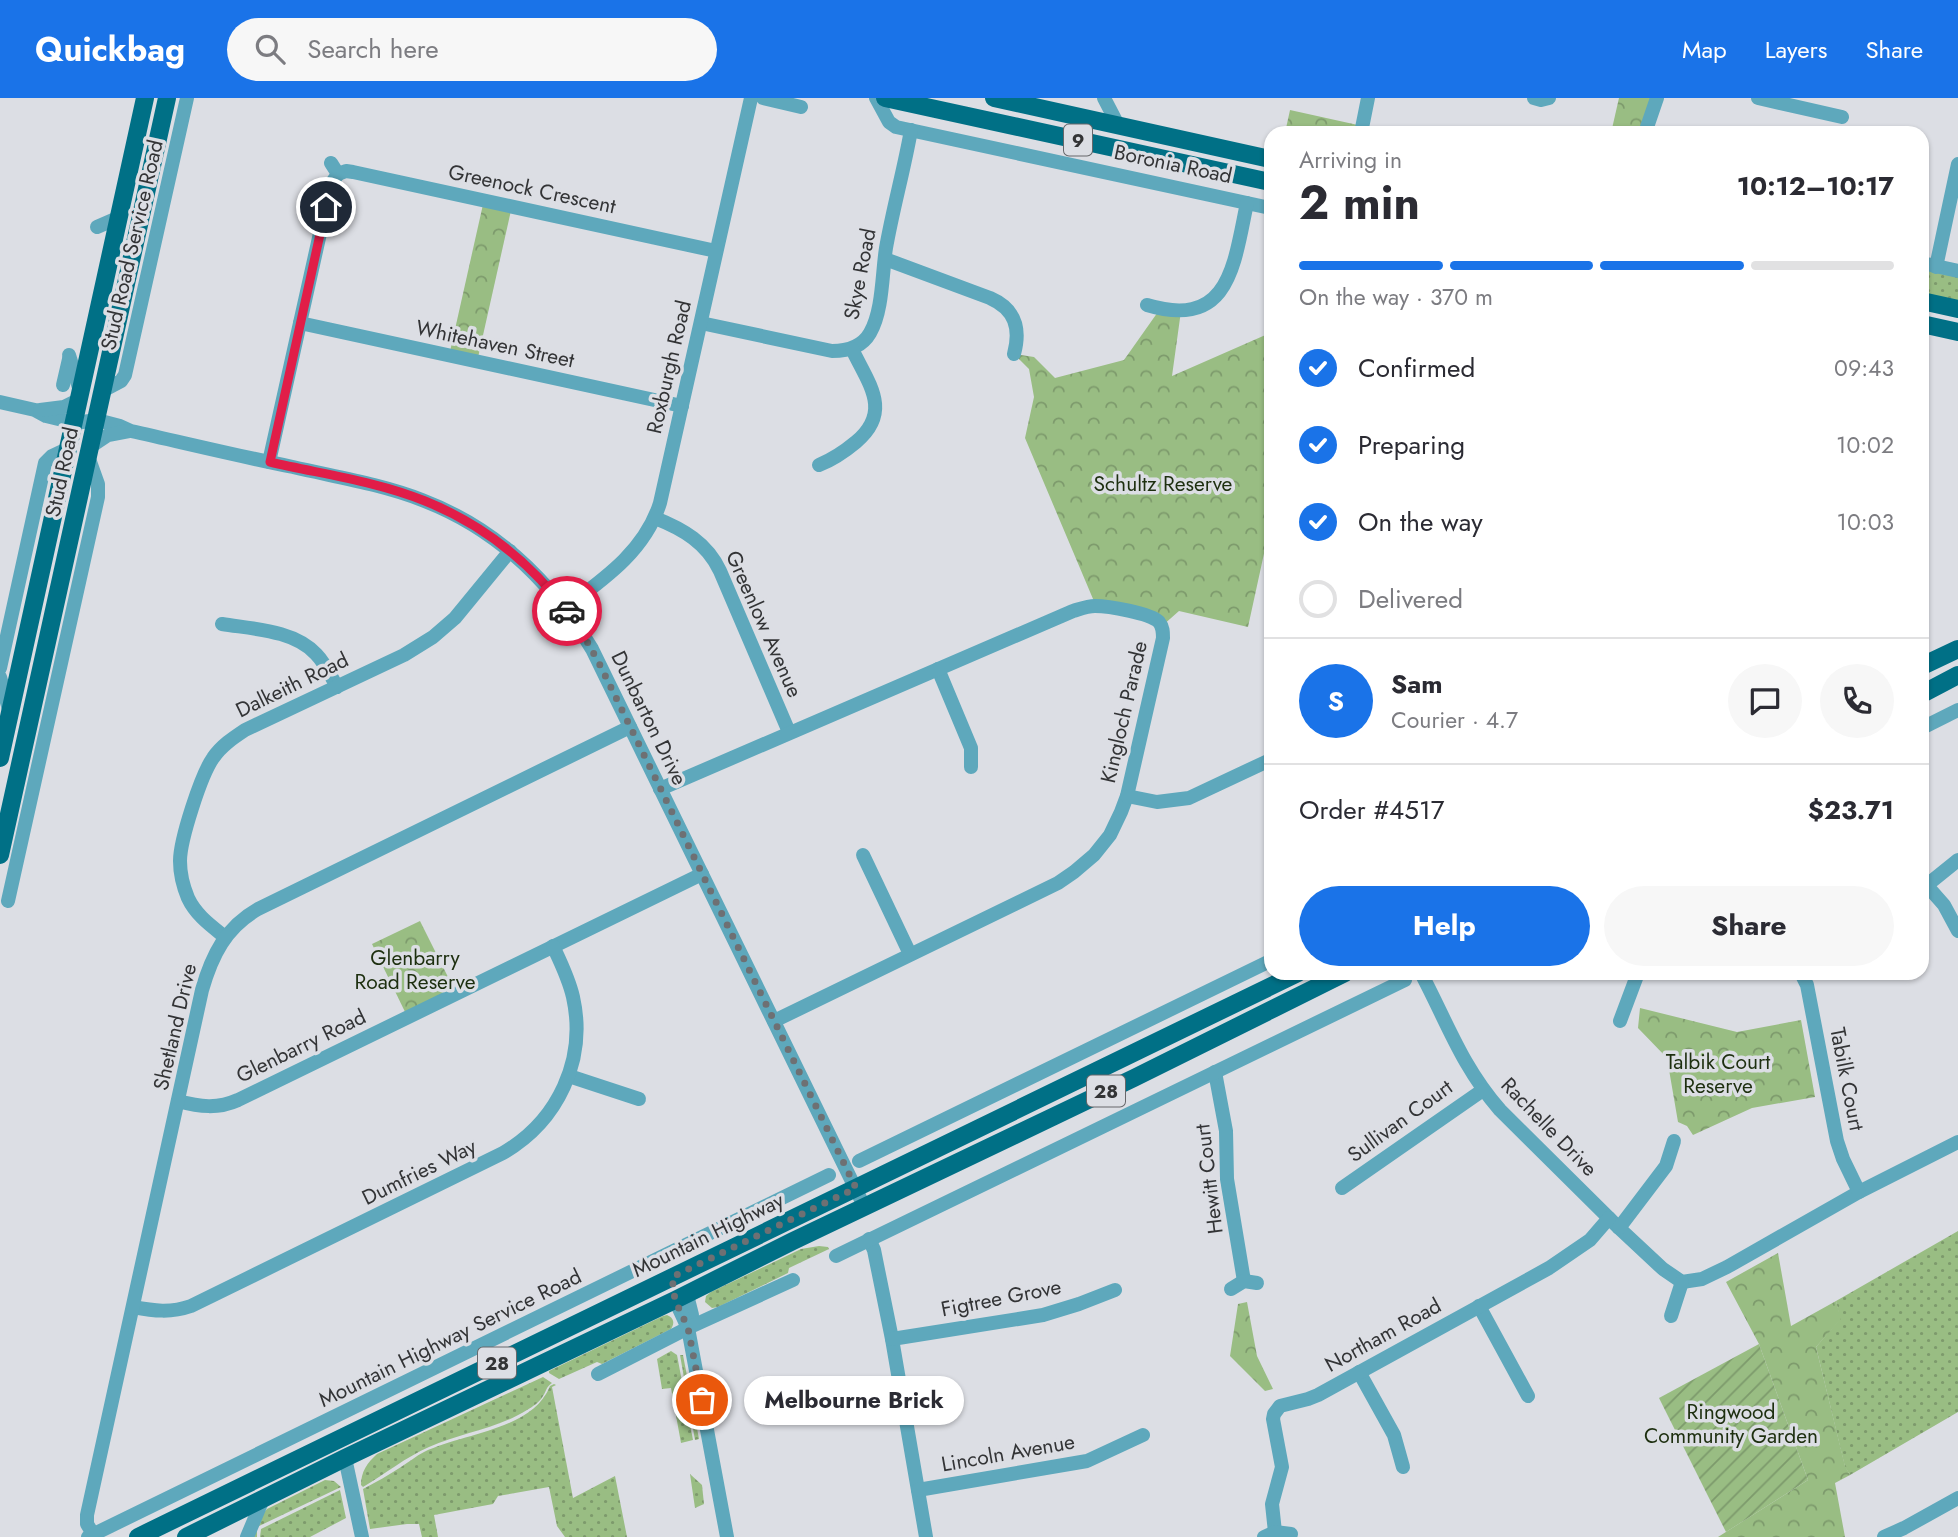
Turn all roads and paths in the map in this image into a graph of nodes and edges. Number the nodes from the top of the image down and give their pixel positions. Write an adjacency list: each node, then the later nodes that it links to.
1 (145, 98): 26 (main road, Stud Road)
2 (167, 98): 42 (main road, Stud Road)
3 (187, 98): 42 (street, Stud Road Service Road)
4 (751, 98): 28 (street, Roxburgh Road)
5 (763, 98): 15 (street)
6 (876, 98): 20 (street, Boronia Road)
7 (885, 98): 23 (main road, Boronia Road / 9)
8 (994, 98): 17 (main road, Boronia Road / 9)
9 (1104, 98): 17 (street)
10 (1368, 98): 18 (street)
11 (1534, 98): 12 (street)
12 (1549, 98)
13 (1657, 98): 19 (street)
14 (1758, 98): 16 (street)
15 (801, 107)
16 (1842, 117)
17 (1118, 125): 21 (main road, Boronia Road / 9)
18 (1362, 126)
19 (1647, 126)
20 (911, 130): 24 (street, Boronia Road); 29 (street, Skye Road)
21 (1264, 158)
22 (1958, 164): 30 (street)
23 (1264, 181)
24 (1247, 203): 25 (street, Boronia Road); 33 (street)
25 (1264, 207)
26 (120, 216): 27 (street, Stud Road Service Road); 43 (main road, Stud Road)
27 (97, 226)
28 (716, 251): 35 (street, Greenock Crescent); 36 (street, Roxburgh Road)
29 (885, 259): 39 (street, Skye Road); 40 (street)
30 (1929, 265): 31 (street)
31 (1958, 271)
32 (1929, 303): 34 (main road)
33 (1147, 305)
34 (1958, 309)
35 (300, 323): 45 (street, Whitehaven Street); 52 (street, Greenock Crescent)
36 (701, 323): 39 (street, Skye Road); 45 (street, Roxburgh Road)
37 (1929, 326): 38 (main road)
38 (1958, 332)
39 (852, 349): 53 (street)
40 (1014, 354)
41 (63, 385): 43 (street, Stud Road Service Road)
42 (104, 390): 47 (main road, Stud Road)
43 (80, 397): 46 (street); 48 (main road, Stud Road)
44 (0, 402): 46 (street)
45 (682, 406): 54 (street, Roxburgh Road)
46 (35, 410): 48 (street)
47 (97, 420): 48 (street, Dunbarton Drive); 49 (street, Dunbarton Drive); 51 (main road, Stud Road)
48 (75, 423): 50 (main road, Stud Road)
49 (131, 431): 51 (street); 52 (street, Dunbarton Drive)
50 (69, 448): 60 (street); 67 (main road, Stud Road)
51 (89, 452): 77 (main road, Stud Road); 83 (street)
52 (270, 462): 55 (street, Dunbarton Drive)
53 (819, 465)
54 (655, 519): 56 (street, Roxburgh Road); 71 (street, Greenlow Avenue)
55 (510, 551): 56 (street, Dunbarton Drive); 64 (street, Dalkeith Road)
56 (565, 608): 69 (street, Dunbarton Drive)
57 (222, 624): 64 (street)
58 (1958, 649): 59 (main road)
59 (1929, 663)
60 (0, 668)
61 (937, 669): 71 (street, Kingloch Parade); 74 (street); 76 (street, Kingloch Parade)
62 (1958, 675): 65 (main road)
63 (0, 677): 67 (street)
64 (337, 687): 85 (street, Dalkeith Road)
65 (1929, 690)
66 (1958, 710): 68 (street)
67 (10, 713): 70 (main road, Stud Road)
68 (1929, 724)
69 (630, 727): 75 (street, Dunbarton Drive); 85 (street, Shetland Drive)
70 (3, 731): 72 (main road, Stud Road)
71 (789, 732): 75 (street, Kingloch Parade)
72 (0, 758)
73 (1264, 763): 76 (street)
74 (971, 767)
75 (660, 789): 80 (street, Dunbarton Drive)
76 (1127, 796): 87 (street, Kingloch Parade)
77 (0, 855)
78 (863, 855): 87 (street)
79 (1958, 860): 81 (street)
80 (702, 874): 86 (street, Glenbarry Road); 95 (street, Dunbarton Drive)
81 (1929, 879)
82 (1929, 888): 84 (street)
83 (6, 891)
84 (1958, 931)
85 (225, 937): 101 (street, Shetland Drive)
86 (554, 946): 98 (street, Dumfries Way); 101 (street, Glenbarry Road)
87 (910, 954): 95 (street, Kingloch Parade)
88 (1264, 964): 102 (street)
89 (1284, 980): 103 (main road, Mountain Highway / 28)
90 (1331, 980): 104 (main road, Mountain Highway / 28)
91 (1405, 980): 97 (street)
92 (1424, 980): 99 (street, Rachelle Drive)
93 (1635, 980): 96 (street)
94 (1804, 980): 112 (street, Tabilk Court)
95 (774, 1021): 110 (street, Dunbarton Drive)
96 (1620, 1021)
97 (1215, 1072): 115 (street); 120 (street, Hewitt Court)
98 (569, 1076): 100 (street); 124 (street, Dumfries Way)
99 (1483, 1090): 111 (street, Sullivan Court); 114 (street, Rachelle Drive)
100 (639, 1099)
101 (178, 1101): 124 (street, Shetland Drive)
102 (930, 1126): 107 (street); 108 (street)
103 (974, 1131): 104 (main road); 107 (main road, Mountain Highway / 28)
104 (1006, 1140): 113 (main road, Mountain Highway / 28)
105 (1674, 1141): 114 (street, Northam Road)
106 (1958, 1142): 112 (street)
107 (919, 1158): 110 (main road, Mountain Highway / 28)
108 (859, 1161)
109 (829, 1175): 140 (street, Mountain Highway Service Road)
110 (856, 1188): 113 (street, Dunbarton Drive); 117 (main road, Mountain Highway / 28)
111 (1342, 1188)
112 (1859, 1192): 119 (street)
113 (864, 1206): 122 (main road, Mountain Highway / 28)
114 (1614, 1223): 119 (street, Rachelle Drive); 123 (street, Northam Road)
115 (869, 1239): 116 (street); 127 (street)
116 (836, 1256)
117 (672, 1277): 122 (main road); 132 (main road, Mountain Highway / 28)
118 (793, 1280): 126 (street)
119 (1682, 1282): 125 (street)
120 (1231, 1289)
121 (1115, 1290): 127 (street, Figtree Grove)
122 (681, 1297): 126 (street); 133 (main road, Mountain Highway / 28)
123 (1479, 1306): 128 (street, Northam Road); 130 (street)
124 (133, 1307): 140 (street, Shetland Drive)
125 (1671, 1316)
126 (688, 1328): 129 (street); 145 (street)
127 (892, 1339): 135 (street)
128 (1359, 1372): 134 (street); 138 (street, Northam Road)
129 (598, 1374)
130 (1528, 1396)
131 (1143, 1435): 135 (street, Lincoln Avenue)
132 (336, 1440): 133 (main road); 141 (main road, Mountain Highway / 28)
133 (345, 1458): 137 (main road, Mountain Highway / 28); 144 (street)
134 (1403, 1467)
135 (918, 1490): 146 (street)
136 (1958, 1498): 147 (street)
137 (263, 1499): 142 (main road, Mountain Highway / 28); 143 (street)
138 (1269, 1534): 139 (street, Northam Road)
139 (1290, 1534)
140 (90, 1536)
141 (138, 1537)
142 (186, 1537)
143 (247, 1537)
144 (362, 1537)
145 (727, 1537)
146 (926, 1537)
147 (1884, 1537)

